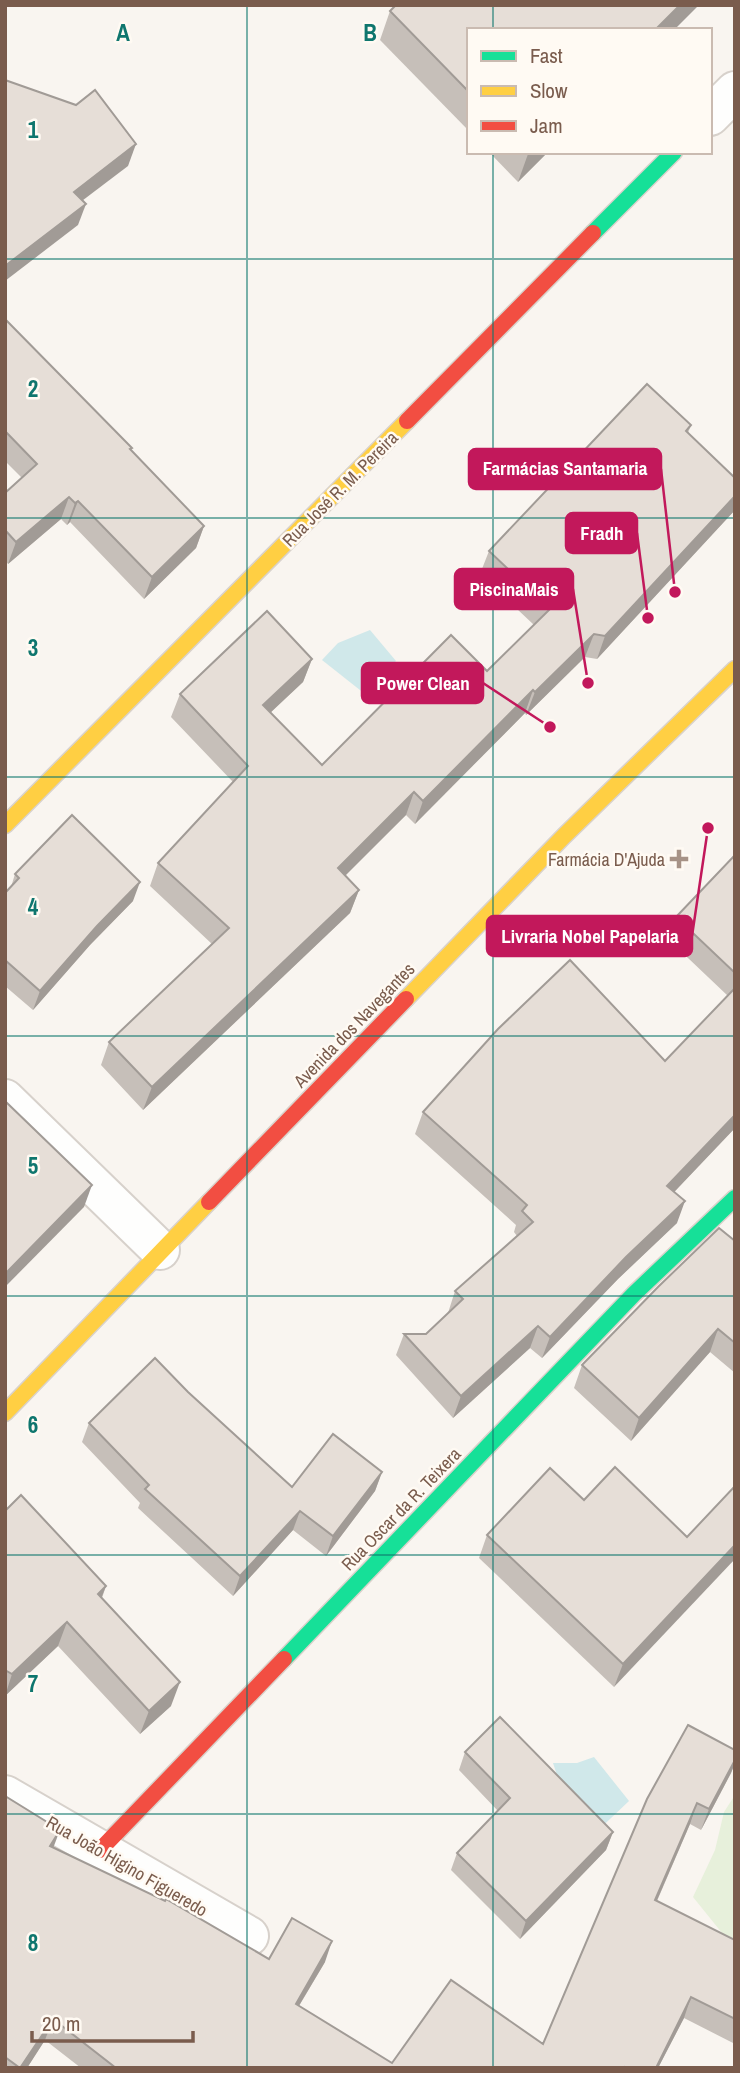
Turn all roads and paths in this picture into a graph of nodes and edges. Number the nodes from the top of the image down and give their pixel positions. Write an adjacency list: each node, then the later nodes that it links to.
1 (735, 91): 2 (street)
2 (712, 114)
3 (672, 154): 5 (street, Rua José R. M. Pereira)
4 (735, 668): 8 (street, Avenida dos Navegantes)
5 (5, 825)
6 (5, 1099): 8 (street)
7 (735, 1198): 11 (street, Rua Oscar da R. Teixera)
8 (160, 1250): 9 (street, Avenida dos Navegantes)
9 (5, 1413)
10 (5, 1796): 11 (street, Rua João Higino Figueredo)
11 (100, 1850): 12 (street, Rua João Higino Figueredo)
12 (249, 1936)

